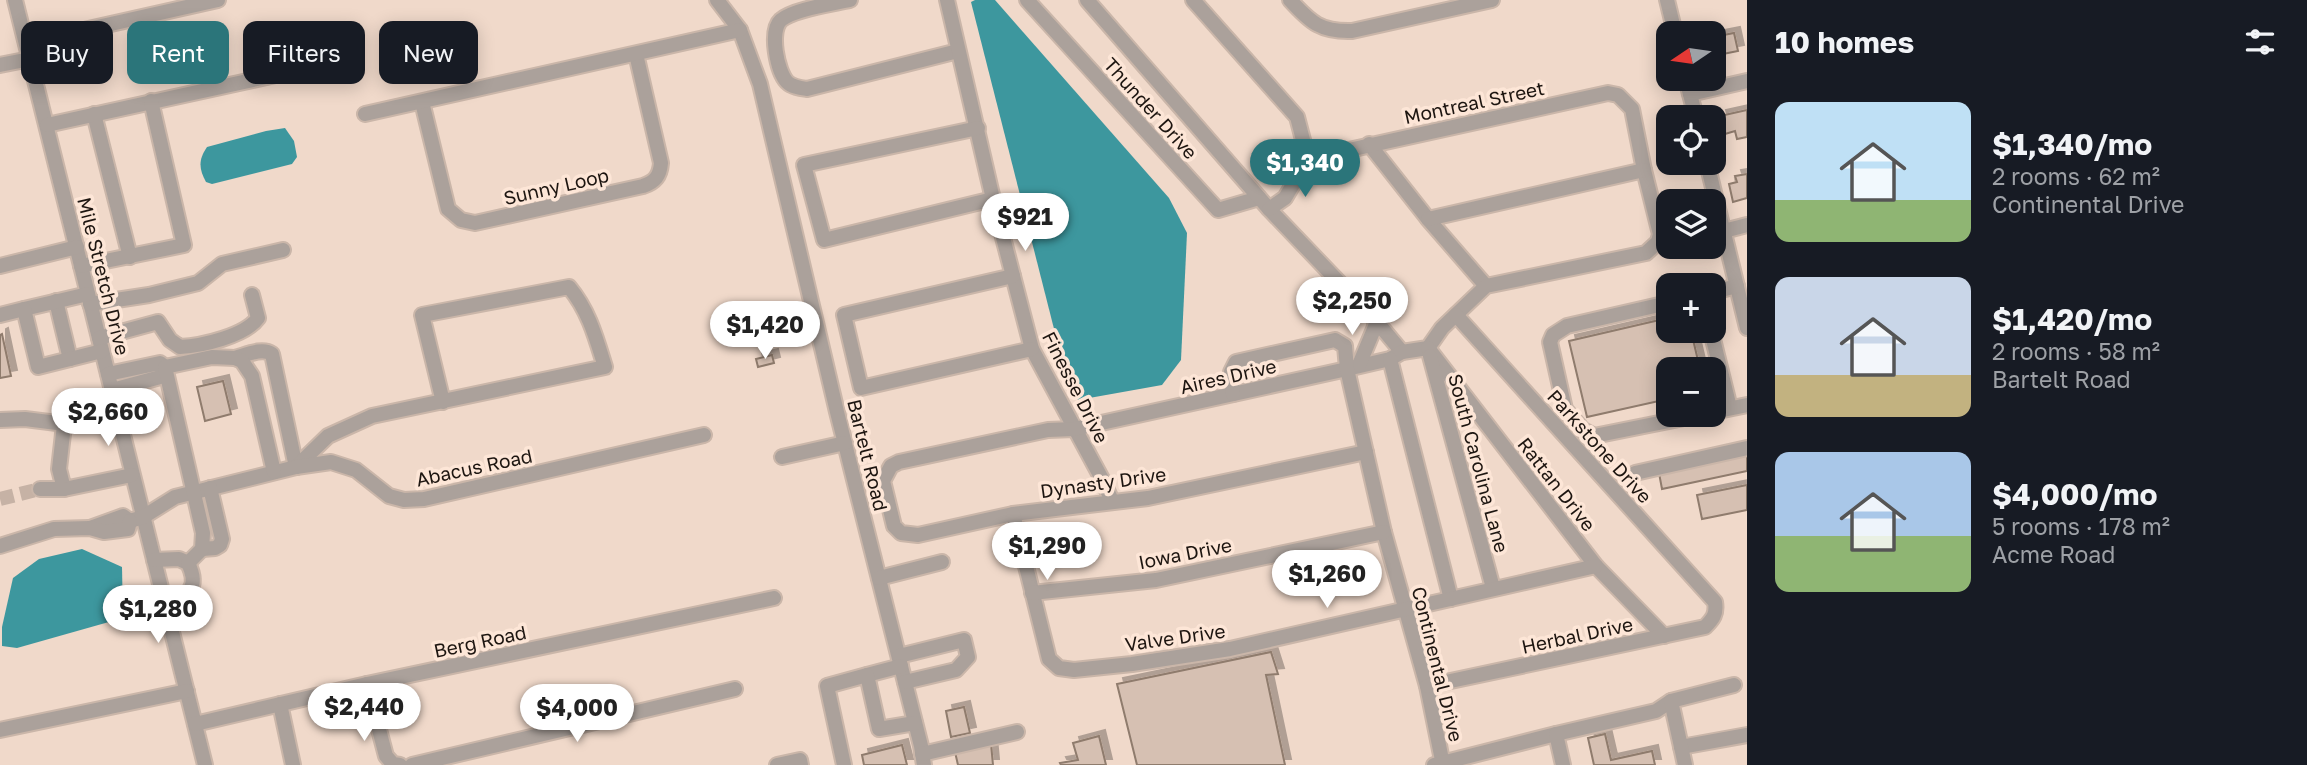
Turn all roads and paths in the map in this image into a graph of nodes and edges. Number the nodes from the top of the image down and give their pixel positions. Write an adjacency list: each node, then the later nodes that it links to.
1 (15, 0): 15 (street, Mile Stretch Drive)
2 (218, 0): 12 (street)
3 (717, 0): 16 (street, Bartelt Road)
4 (850, 0): 17 (street)
5 (947, 0): 17 (street, Finesse Drive)
6 (1027, 0): 37 (street, Thunder Drive)
7 (1087, 0): 37 (street)
8 (1193, 0): 34 (street)
9 (1290, 0): 10 (street)
10 (1492, 0)
11 (1667, 0): 14 (street)
12 (173, 5): 13 (street)
13 (111, 21)
14 (1672, 21)
15 (21, 23)
16 (740, 30): 18 (street); 82 (street, Bartelt Road)
17 (958, 51): 32 (street, Finesse Drive)
18 (636, 54): 27 (street); 27 (street, Sunny Loop)
19 (21, 60): 20 (street)
20 (0, 65)
21 (1747, 81): 25 (street)
22 (243, 82): 26 (street)
23 (37, 84): 31 (street, Mile Stretch Drive)
24 (1689, 91): 25 (street)
25 (1690, 94): 28 (street)
26 (151, 101): 29 (street); 44 (street)
27 (422, 102): 30 (street)
28 (1693, 105)
29 (94, 114): 31 (street); 44 (street)
30 (365, 114)
31 (47, 125): 42 (street, Mile Stretch Drive)
32 (978, 128): 36 (street, Finesse Drive); 36 (street)
33 (1369, 144): 34 (street, Montreal Street); 35 (street, Montreal Street); 38 (street)
34 (1308, 159): 37 (street)
35 (1644, 170): 38 (street); 48 (street)
36 (993, 199): 47 (street, Finesse Drive)
37 (1264, 204): 58 (street)
38 (1428, 219): 48 (street)
39 (1747, 225): 40 (street)
40 (1726, 230)
41 (1726, 239): 49 (street)
42 (77, 247): 45 (street); 46 (street, Mile Stretch Drive)
43 (283, 250): 52 (street)
44 (130, 257): 46 (street)
45 (0, 266)
46 (81, 266): 52 (street, Mile Stretch Drive)
47 (1013, 276): 63 (street, Finesse Drive); 63 (street)
48 (1486, 286): 57 (street)
49 (1737, 286): 50 (street); 59 (street)
50 (1726, 289)
51 (252, 295): 61 (street)
52 (89, 299): 53 (street); 61 (street, Mile Stretch Drive)
53 (56, 301): 55 (street); 66 (street)
54 (1656, 306): 78 (street)
55 (24, 309): 56 (street); 66 (street)
56 (0, 315)
57 (1456, 315): 62 (street); 110 (street, Parkstone Drive)
58 (1377, 322): 64 (street); 68 (street)
59 (1747, 328)
60 (1714, 343): 74 (street)
61 (100, 345): 66 (street); 69 (street, Mile Stretch Drive)
62 (1427, 348): 64 (street, Aires Drive); 104 (street, Rattan Drive); 106 (street, South Carolina Lane)
63 (1032, 349): 80 (street, Finesse Drive)
64 (1396, 355): 68 (street, Aires Drive); 109 (street)
65 (235, 358): 67 (street); 86 (street); 87 (street)
66 (70, 359)
67 (165, 367): 69 (street); 70 (street); 94 (street)
68 (1353, 367): 71 (street, Aires Drive); 71 (street, Continental Drive); 84 (street, Continental Drive)
69 (108, 374): 70 (street, Mile Stretch Drive)
70 (112, 390): 76 (street, Mile Stretch Drive)
71 (1233, 394): 80 (street, Aires Drive)
72 (443, 402): 72 (street); 86 (street)
73 (1747, 405): 74 (street)
74 (1730, 408): 75 (street)
75 (1726, 409)
76 (117, 413): 79 (street); 89 (street, Mile Stretch Drive)
77 (0, 420): 79 (street)
78 (1656, 424)
79 (64, 425): 93 (street)
80 (1074, 429): 90 (street, Aires Drive); 95 (street, Finesse Drive)
81 (704, 435): 86 (street, Abacus Road)
82 (845, 443): 85 (street); 105 (street, Bartelt Road)
83 (1747, 448): 88 (street)
84 (1366, 452): 95 (street, Dynasty Drive); 98 (street, Continental Drive)
85 (782, 457)
86 (296, 467): 87 (street, Abacus Road)
87 (274, 472): 91 (street, Abacus Road)
88 (1635, 473)
89 (132, 475): 93 (street); 97 (street, Mile Stretch Drive)
90 (884, 481): 96 (street, Dynasty Drive)
91 (210, 488): 94 (street, Abacus Road); 100 (street)
92 (40, 489): 93 (street)
93 (64, 489)
94 (192, 493): 97 (street, Abacus Road); 100 (street)
95 (1112, 501): 96 (street, Dynasty Drive)
96 (1013, 514): 107 (street)
97 (136, 519): 99 (street); 101 (street, Mile Stretch Drive)
98 (1384, 532): 107 (street, Iowa Drive); 112 (street, Continental Drive)
99 (0, 546)
100 (202, 548): 103 (street)
101 (154, 560): 103 (street); 111 (street, Mile Stretch Drive)
102 (942, 562): 105 (street)
103 (188, 563): 111 (street)
104 (1596, 566): 106 (street, Valve Drive); 113 (street, Rattan Drive)
105 (879, 578): 114 (street, Bartelt Road)
106 (1493, 588): 109 (street, Valve Drive)
107 (1032, 593): 112 (street, Valve Drive)
108 (774, 598): 117 (street, Berg Road)
109 (1451, 599): 112 (street, Valve Drive)
110 (1715, 602): 113 (street, Herbal Drive)
111 (165, 603): 121 (street, Mile Stretch Drive)
112 (1406, 611): 119 (street, Continental Drive)
113 (1664, 636): 119 (street, Herbal Drive)
114 (900, 661): 115 (street); 116 (street, Bartelt Road); 116 (street)
115 (867, 675): 124 (street); 140 (street)
116 (905, 682): 124 (street, Bartelt Road)
117 (367, 684): 123 (street, Berg Road); 136 (street)
118 (1734, 685): 122 (street)
119 (1427, 686): 133 (street, Continental Drive)
120 (735, 689): 137 (street)
121 (187, 691): 125 (street, Mile Stretch Drive); 126 (street)
122 (1671, 701): 128 (street); 130 (street)
123 (280, 704): 125 (street, Berg Road); 135 (street)
124 (915, 723): 131 (street, Bartelt Road)
125 (195, 724): 134 (street, Mile Stretch Drive)
126 (0, 730)
127 (1017, 732): 131 (street)
128 (1556, 734): 132 (street); 141 (street)
129 (1747, 735): 130 (street)
130 (1681, 747): 142 (street)
131 (923, 759)
132 (1474, 760): 133 (street)
133 (1440, 764)
134 (205, 765)
135 (293, 765)
136 (400, 765)
137 (412, 765)
138 (777, 765): 139 (street)
139 (801, 765)
140 (844, 765)
141 (1563, 765)
142 (1685, 765)

